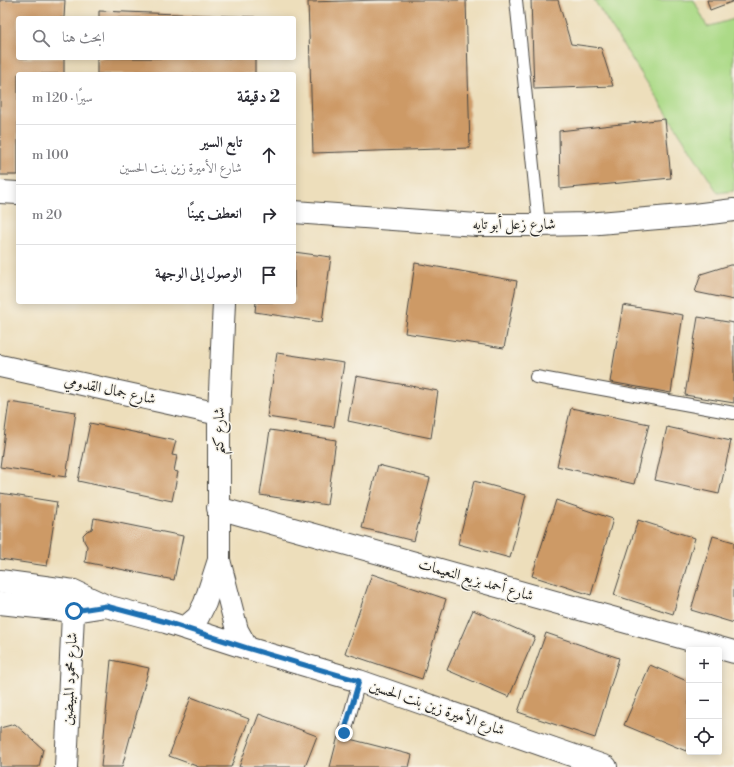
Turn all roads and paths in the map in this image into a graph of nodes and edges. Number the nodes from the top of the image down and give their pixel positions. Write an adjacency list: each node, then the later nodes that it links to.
1 (516, 0): 6 (lane)
2 (0, 192): 3 (street)
3 (16, 193)
4 (734, 210): 6 (street, شارع زعل أبو تايه)
5 (296, 212): 6 (street, شارع زعل أبو تايه)
6 (540, 225)
7 (224, 304): 11 (street, شارع كتم)
8 (0, 366): 11 (street, شارع جمال القدومي)
9 (536, 377): 10 (lane)
10 (734, 413)
11 (220, 414): 12 (street, شارع كتم)
12 (218, 508): 13 (street, شارع كتم); 19 (street, شارع أحمد بزيع النعيمات)
13 (219, 560): 17 (street, شارع كتم); 18 (street, شارع كتم)
14 (0, 581): 15 (street, شارع الأميرة زين بنت الحسين)
15 (74, 601): 16 (street, شارع الأميرة زين بنت الحسين); 17 (street, شارع الأميرة زين بنت الحسين); 22 (street, شارع محمود المبيضين)
16 (0, 603)
17 (185, 628): 18 (street, شارع الأميرة زين بنت الحسين)
18 (247, 648): 20 (street, شارع الأميرة زين بنت الحسين)
19 (734, 652)
20 (359, 681): 21 (lane); 23 (street, شارع الأميرة زين بنت الحسين)
21 (344, 733)
22 (66, 767)
23 (606, 767)

